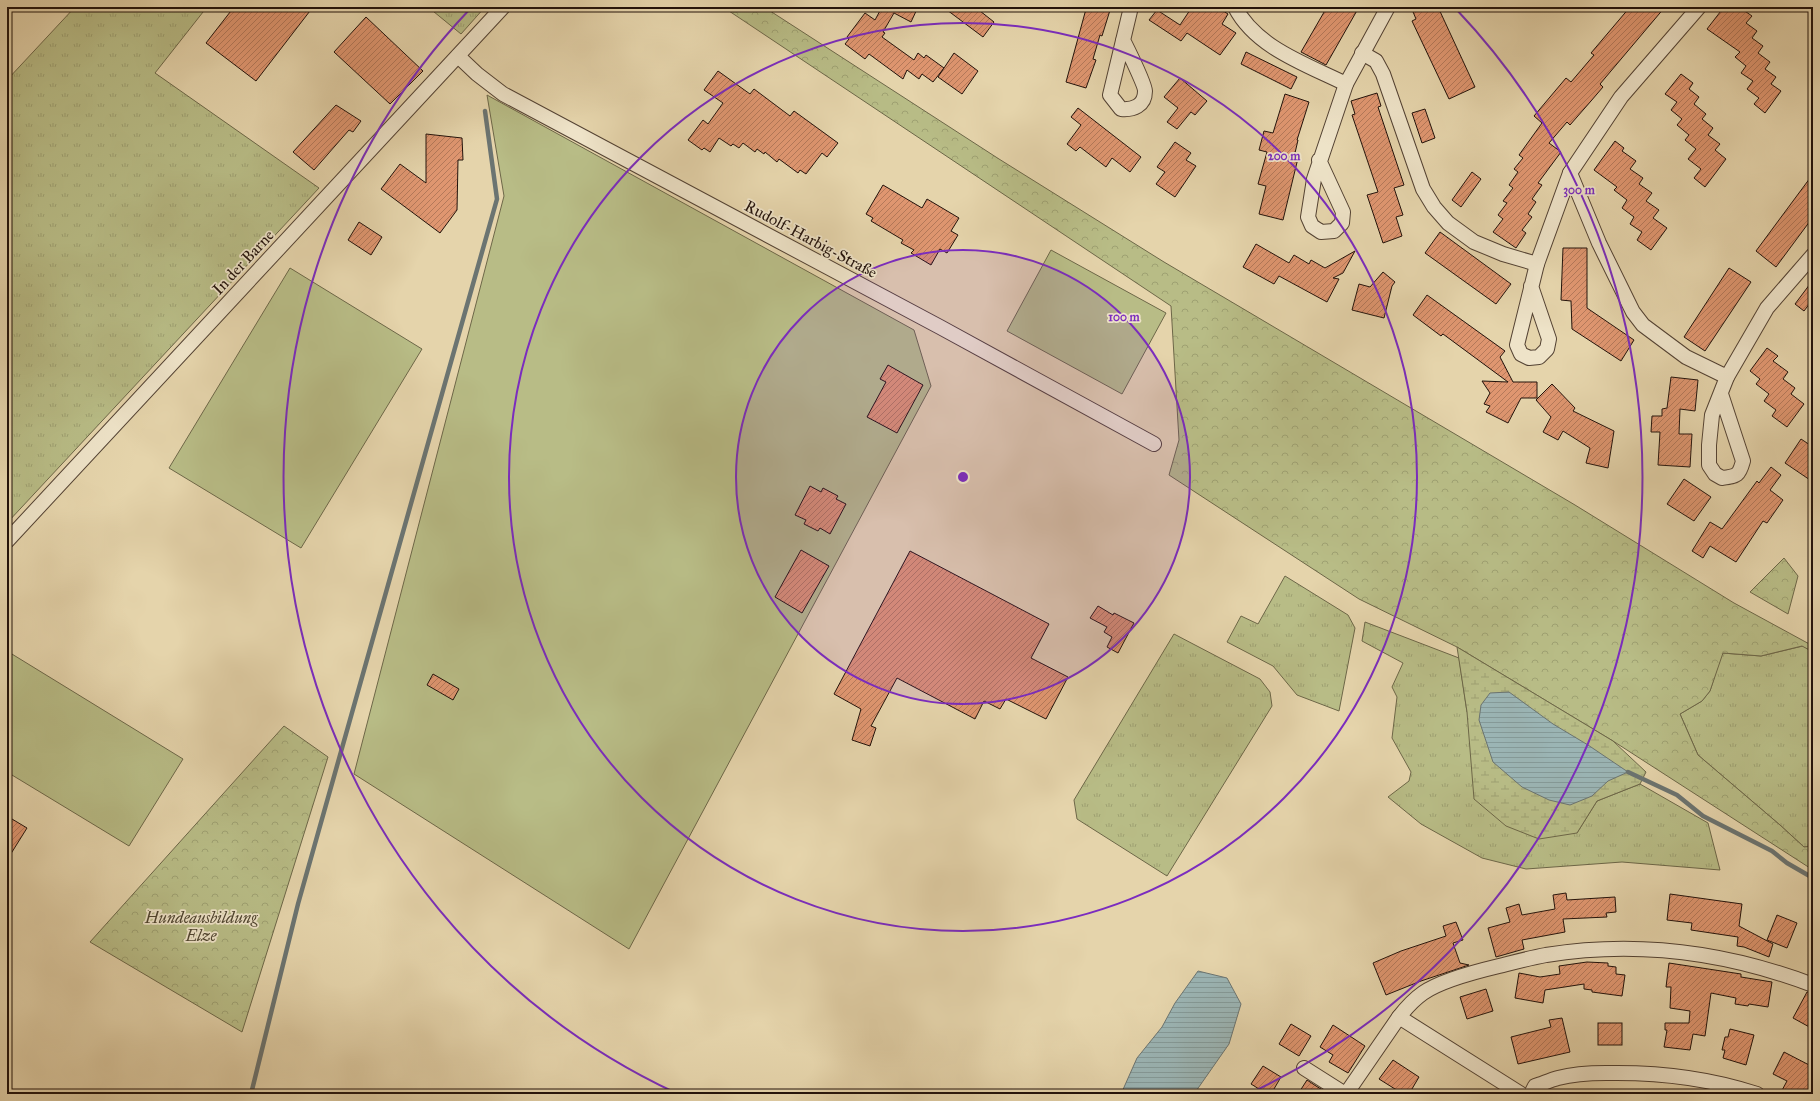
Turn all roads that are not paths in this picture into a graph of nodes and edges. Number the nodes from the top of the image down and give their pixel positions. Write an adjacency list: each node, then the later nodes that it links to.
1 (503, 7): 8 (street, In der Barne)
2 (1132, 7): 6 (street)
3 (1235, 7): 9 (street)
4 (1388, 7): 7 (street)
5 (1699, 7): 11 (street)
6 (1123, 40)
7 (1362, 53): 9 (street); 13 (street)
8 (458, 56): 17 (street, Rudolf-Harbig-Straße); 18 (street, In der Barne)
9 (1346, 84): 10 (street)
10 (1320, 160)
11 (1570, 173): 13 (street); 15 (street)
12 (1813, 255): 15 (street)
13 (1537, 264): 14 (street)
14 (1531, 286)
15 (1727, 377): 16 (street)
16 (1721, 394): 16 (street)
17 (1154, 444)
18 (7, 541)
19 (1813, 985): 20 (street)
20 (1399, 1017): 22 (street); 23 (street)
21 (1304, 1068): 22 (street)
22 (1346, 1094)
23 (1520, 1094)
24 (1531, 1094): 25 (street)
25 (1757, 1094)

